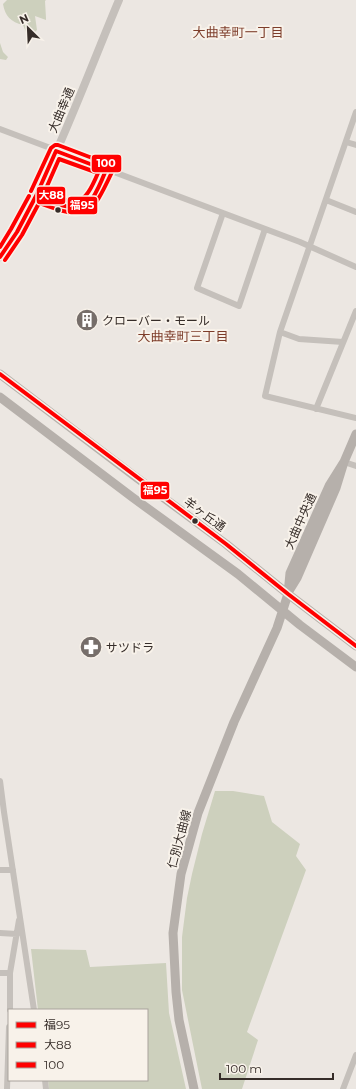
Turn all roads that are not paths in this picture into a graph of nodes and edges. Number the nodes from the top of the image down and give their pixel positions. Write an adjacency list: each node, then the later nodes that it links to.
1 (119, 0): 6 (street, 大曲幸通)
2 (356, 112): 4 (street)
3 (0, 129): 6 (street)
4 (346, 142): 5 (street); 7 (street)
5 (356, 145)
6 (56, 150): 9 (street); 12 (street, 大曲幸通)
7 (326, 200): 8 (street); 11 (street)
8 (356, 212)
9 (223, 213): 10 (street); 10 (street)
10 (266, 229): 11 (street)
11 (310, 247): 13 (street); 15 (street)
12 (3, 253)
13 (356, 267)
14 (356, 311): 16 (street)
15 (280, 332): 16 (street); 19 (street)
16 (342, 342): 19 (street)
17 (0, 374): 24 (main road, 羊ヶ丘通)
18 (0, 397): 25 (main road)
19 (316, 408): 20 (street)
20 (356, 418)
21 (356, 434): 22 (main road, 大曲中央通)
22 (344, 462): 23 (street); 24 (main road, 大曲中央通)
23 (356, 466)
24 (288, 594): 25 (main road, 大曲中央通); 26 (main road, 羊ヶ丘通)
25 (282, 610): 27 (main road); 43 (main road, 仁別大曲線)
26 (356, 646)
27 (356, 667)
28 (0, 781): 29 (street)
29 (2, 812): 31 (street)
30 (0, 870): 31 (street)
31 (14, 870): 32 (street)
32 (20, 915): 34 (street); 38 (street)
33 (0, 932): 34 (street)
34 (17, 934): 36 (street)
35 (0, 973): 36 (street)
36 (10, 973): 37 (street)
37 (10, 1009)
38 (34, 1009)
39 (356, 1055): 44 (street)
40 (0, 1065): 41 (street)
41 (8, 1065): 42 (street)
42 (7, 1089)
43 (194, 1089)
44 (343, 1089)

